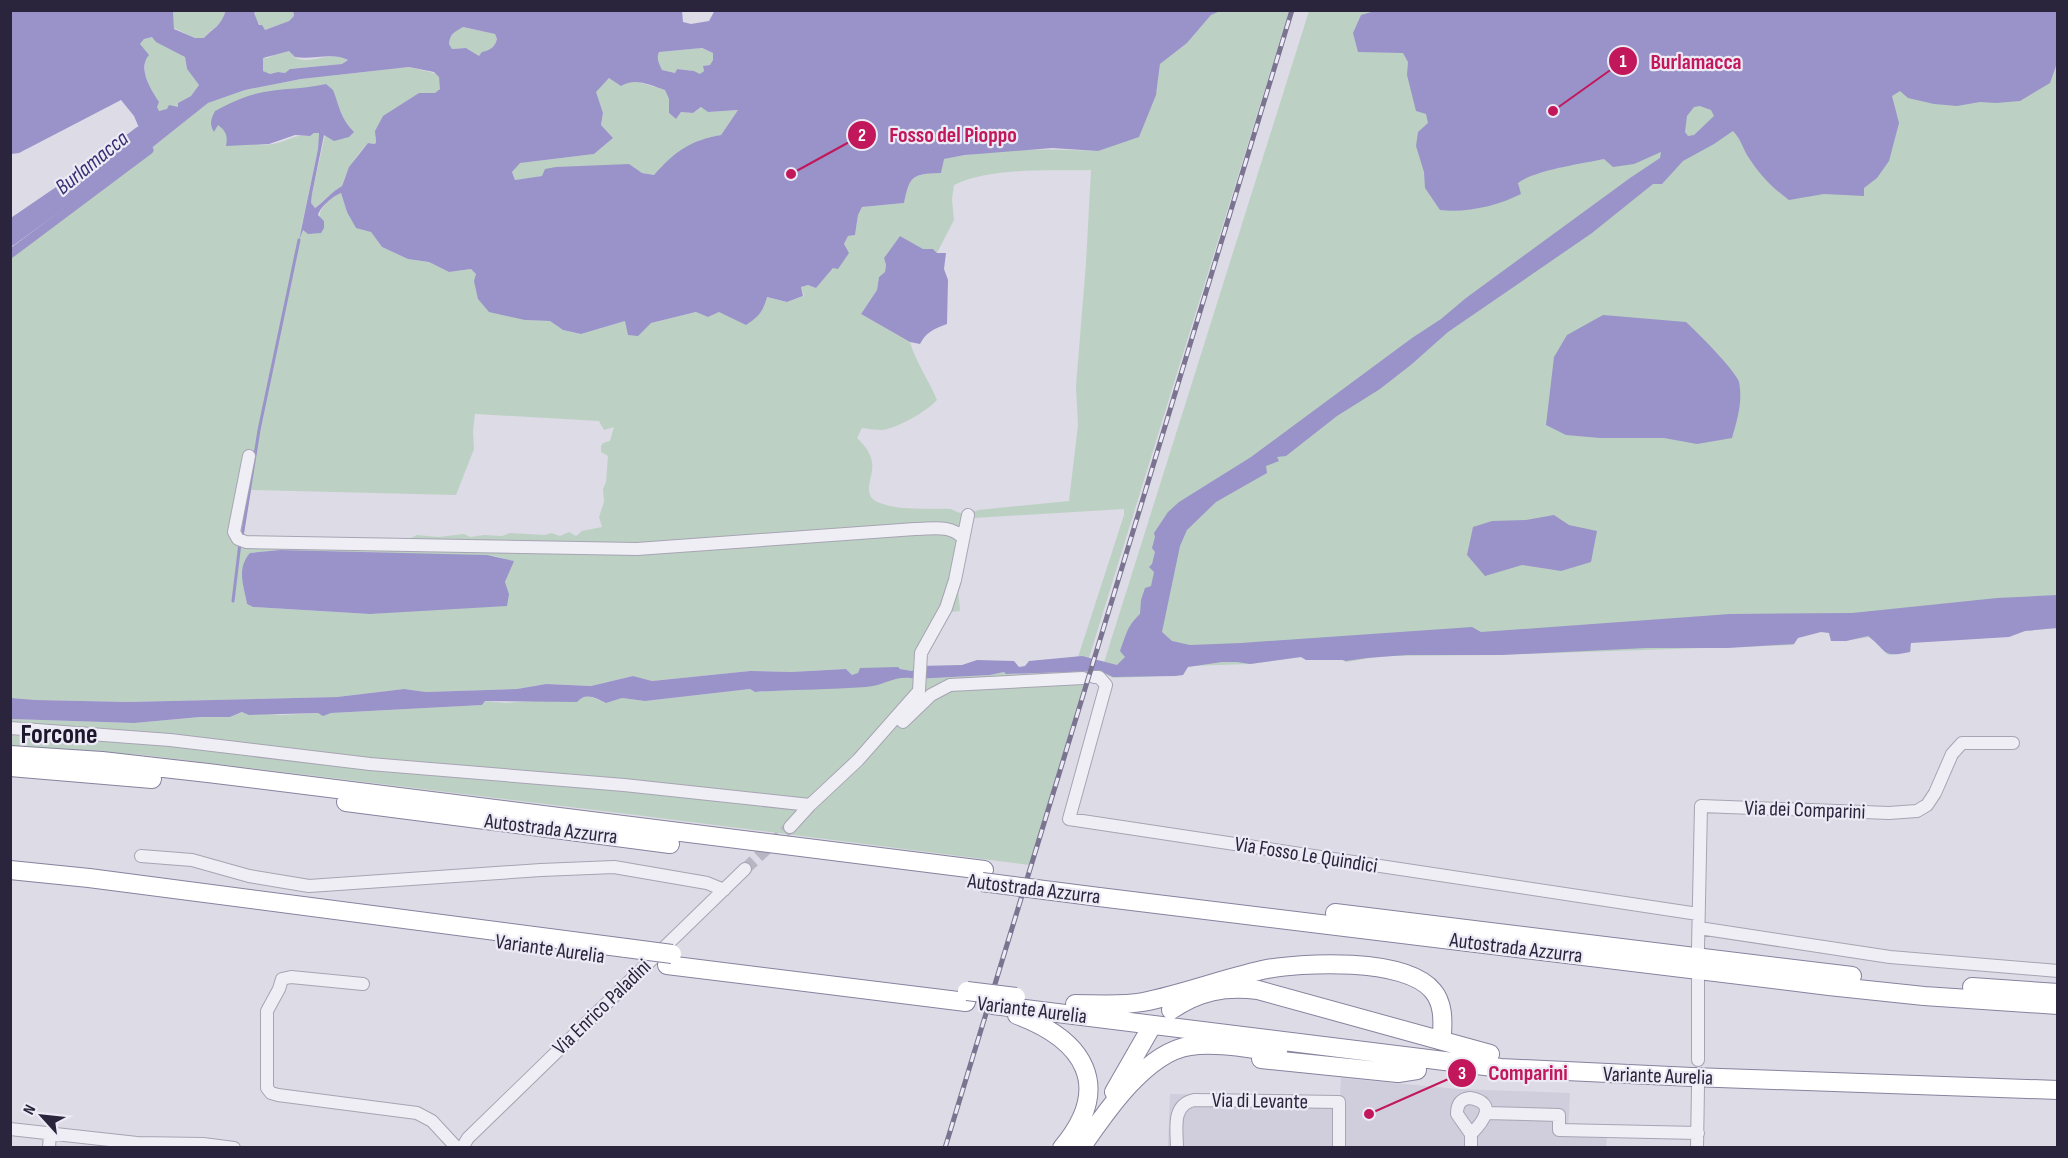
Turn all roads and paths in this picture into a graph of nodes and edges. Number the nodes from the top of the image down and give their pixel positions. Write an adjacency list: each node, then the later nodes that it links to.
1 (249, 456): 3 (street)
2 (968, 514): 3 (street)
3 (963, 538): 8 (street)
4 (10, 728): 9 (street)
5 (2013, 743): 19 (street, Via dei Comparini)
6 (10, 755): 14 (highway, Autostrada Azzurra)
7 (10, 767): 14 (highway, Autostrada Azzurra)
8 (847, 771): 9 (street); 19 (street, Via Fosso Le Quindici)
9 (810, 805): 10 (street)
10 (790, 827)
11 (141, 856): 17 (street)
12 (745, 869): 17 (street, Via Enrico Paladini)
13 (10, 870): 15 (highway, Variante Aurelia)
14 (983, 876): 18 (highway, Autostrada Azzurra)
15 (42, 879): 16 (highway, Variante Aurelia); 26 (highway, Variante Aurelia)
16 (10, 881)
17 (724, 890): 49 (street, Via Enrico Paladini)
18 (1100, 890): 25 (highway, Autostrada Azzurra); 28 (highway, Autostrada Azzurra)
19 (1698, 914): 20 (street, Via dei Comparini)
20 (1699, 928): 21 (street, Via dei Comparini); 22 (street)
21 (1698, 948)
22 (2058, 970)
23 (1698, 979): 33 (street)
24 (363, 984): 48 (street)
25 (2058, 993)
26 (967, 997): 29 (highway, Variante Aurelia, bridge); 29 (highway, Variante Aurelia)
27 (1075, 1004): 29 (highway, Variante Aurelia); 32 (highway); 34 (highway, Variante Aurelia)
28 (2058, 1005)
29 (1014, 1006): 34 (highway, Variante Aurelia); 50 (highway)
30 (1171, 1010): 34 (highway)
31 (1149, 1031): 40 (highway)
32 (1442, 1034)
33 (1698, 1060)
34 (1496, 1061): 36 (highway, Variante Aurelia); 38 (highway, Variante Aurelia); 40 (highway)
35 (1417, 1070): 40 (highway)
36 (2058, 1079)
37 (1698, 1086): 43 (street)
38 (2058, 1090)
39 (1486, 1113): 43 (street); 44 (street); 44 (street)
40 (1097, 1125): 45 (highway)
41 (10, 1129): 42 (street)
42 (50, 1132): 46 (street); 47 (street)
43 (1698, 1133): 54 (street)
44 (1471, 1134): 53 (street)
45 (1081, 1147)
46 (49, 1148)
47 (234, 1148)
48 (457, 1148)
49 (462, 1148)
50 (1062, 1148)
51 (1177, 1148): 52 (street, Via di Levante)
52 (1339, 1148)
53 (1471, 1148)
54 (1697, 1148)

